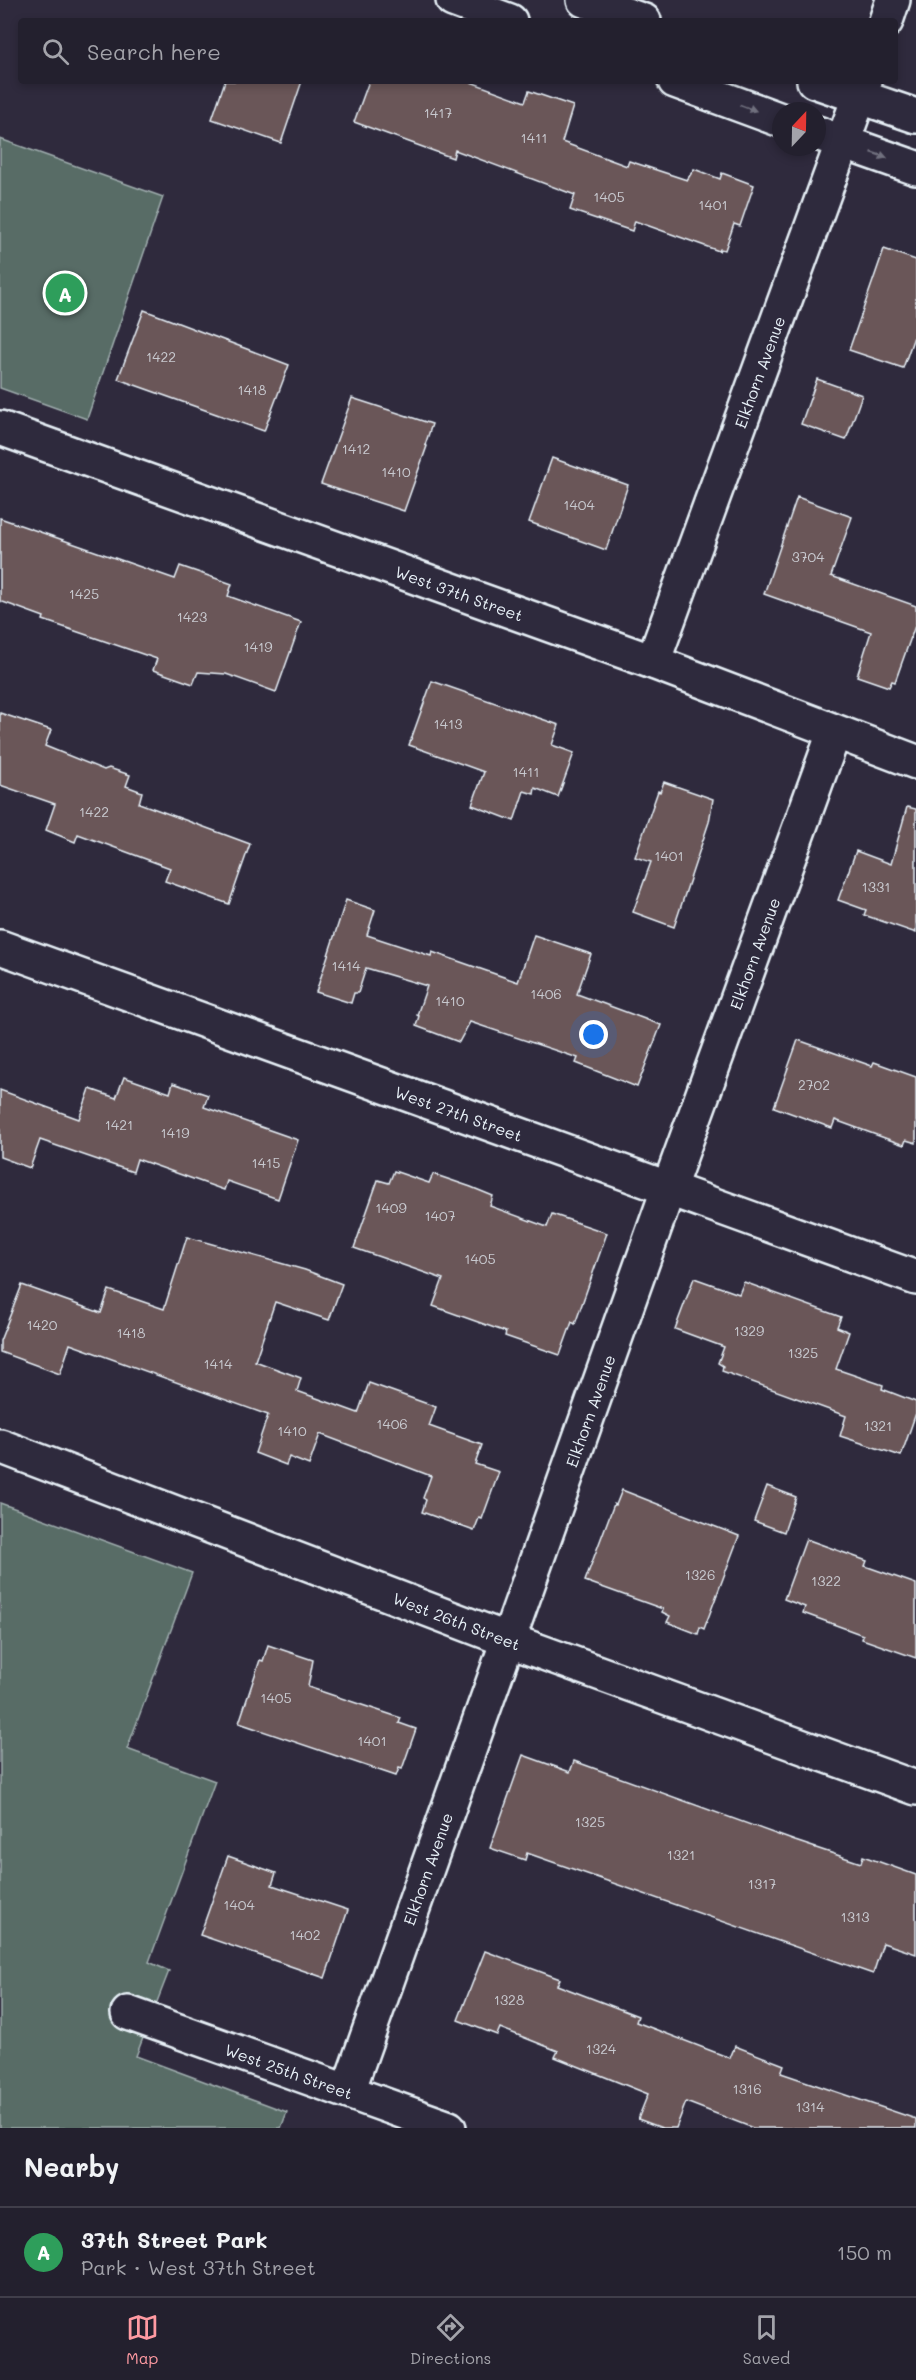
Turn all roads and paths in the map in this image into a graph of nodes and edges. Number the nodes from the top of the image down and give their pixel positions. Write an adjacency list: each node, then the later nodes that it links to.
1 (453, 0): 4 (street)
2 (585, 0): 5 (street)
3 (893, 0): 6 (street)
4 (502, 18)
5 (636, 18)
6 (887, 18)
7 (683, 84): 11 (street, one-way to 11)
8 (832, 84): 9 (street)
9 (862, 89): 10 (street); 12 (street, Elkhorn Avenue)
10 (916, 116)
11 (772, 117)
12 (829, 137): 13 (street, one-way to 13); 15 (street, Elkhorn Avenue)
13 (916, 168)
14 (0, 428): 15 (street, West 37th Street)
15 (653, 662): 16 (street, West 37th Street)
16 (834, 733): 17 (street, West 37th Street); 19 (street, Elkhorn Avenue)
17 (916, 762)
18 (0, 947): 19 (street, West 27th Street)
19 (668, 1190): 20 (street, West 27th Street); 22 (street, Elkhorn Avenue)
20 (916, 1278)
21 (0, 1446): 22 (street, West 26th Street)
22 (508, 1640): 23 (street, West 26th Street); 25 (street, Elkhorn Avenue)
23 (916, 1788)
24 (128, 2013): 25 (street, West 25th Street)
25 (348, 2091): 26 (street, West 25th Street)
26 (449, 2128)

